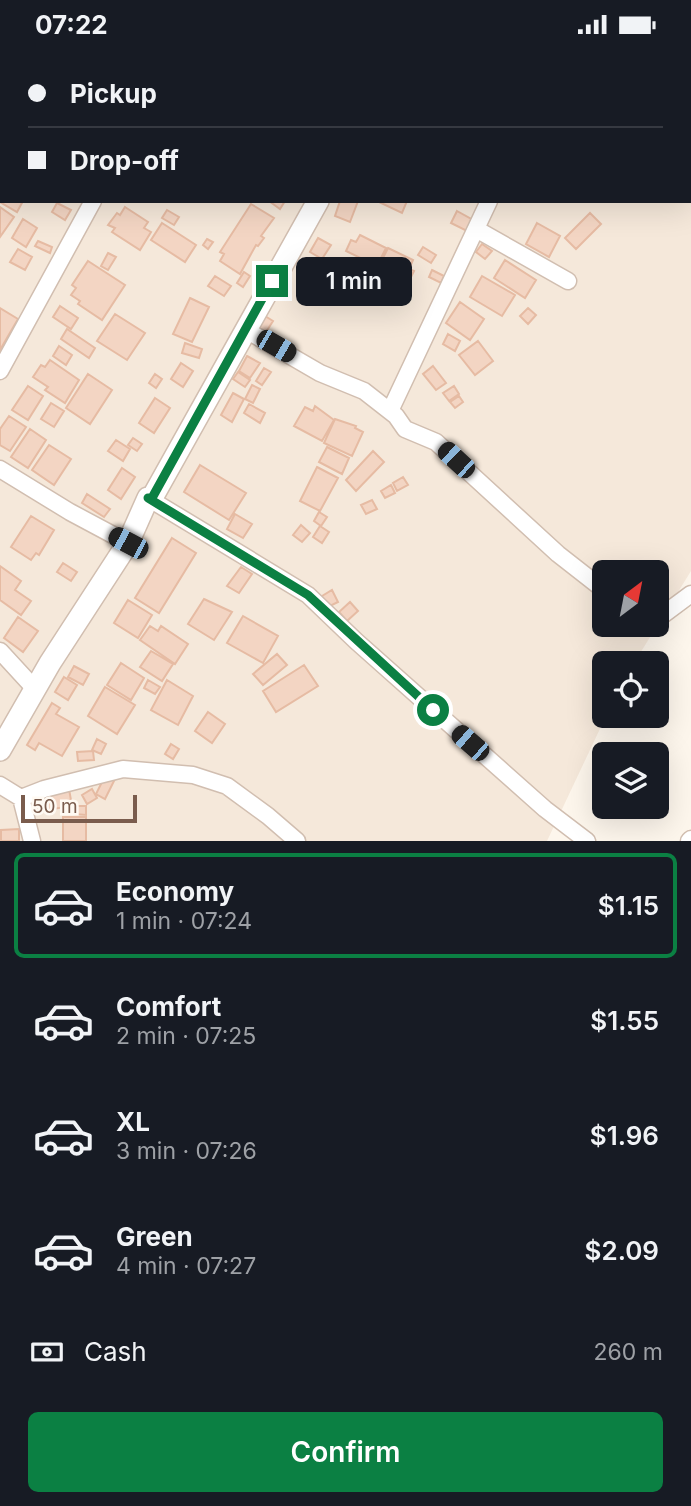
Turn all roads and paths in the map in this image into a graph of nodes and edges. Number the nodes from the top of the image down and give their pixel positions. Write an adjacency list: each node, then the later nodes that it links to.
1 (92, 203): 7 (street)
2 (317, 203): 6 (street)
3 (488, 203): 4 (street)
4 (477, 229): 5 (street); 8 (street)
5 (569, 281)
6 (246, 330): 8 (street); 10 (street)
7 (0, 371)
8 (390, 411): 12 (street)
9 (0, 469): 11 (street)
10 (148, 498): 11 (street); 22 (street)
11 (128, 543): 16 (street)
12 (592, 581)
13 (691, 594): 14 (street)
14 (669, 610)
15 (0, 651): 16 (street)
16 (35, 689): 17 (street)
17 (0, 750)
18 (0, 785): 19 (street)
19 (21, 798): 20 (street); 21 (street)
20 (32, 841)
21 (297, 841)
22 (587, 841)

